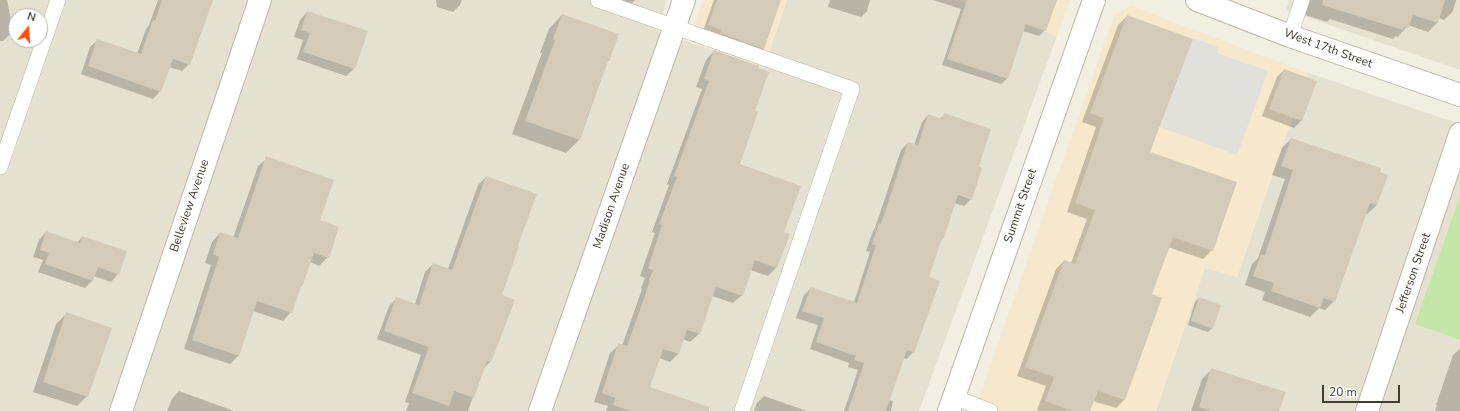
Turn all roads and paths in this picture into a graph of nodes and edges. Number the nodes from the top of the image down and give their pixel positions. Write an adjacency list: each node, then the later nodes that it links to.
1 (58, 0): 12 (lane)
2 (260, 0): 14 (street, Belleview Avenue)
3 (598, 0): 8 (lane)
4 (684, 0): 8 (street, Madison Avenue)
5 (1094, 0): 13 (street, Summit Street)
6 (1197, 0): 9 (street, West 17th Street)
7 (1302, 0): 9 (lane)
8 (675, 27): 15 (street, Madison Avenue); 16 (lane)
9 (1290, 36): 10 (street, West 17th Street)
10 (1460, 95)
11 (1460, 134): 18 (street, Jefferson Street)
12 (0, 167)
13 (951, 404): 17 (lane)
14 (121, 411)
15 (540, 411)
16 (742, 411)
17 (990, 411)
18 (1367, 411)

